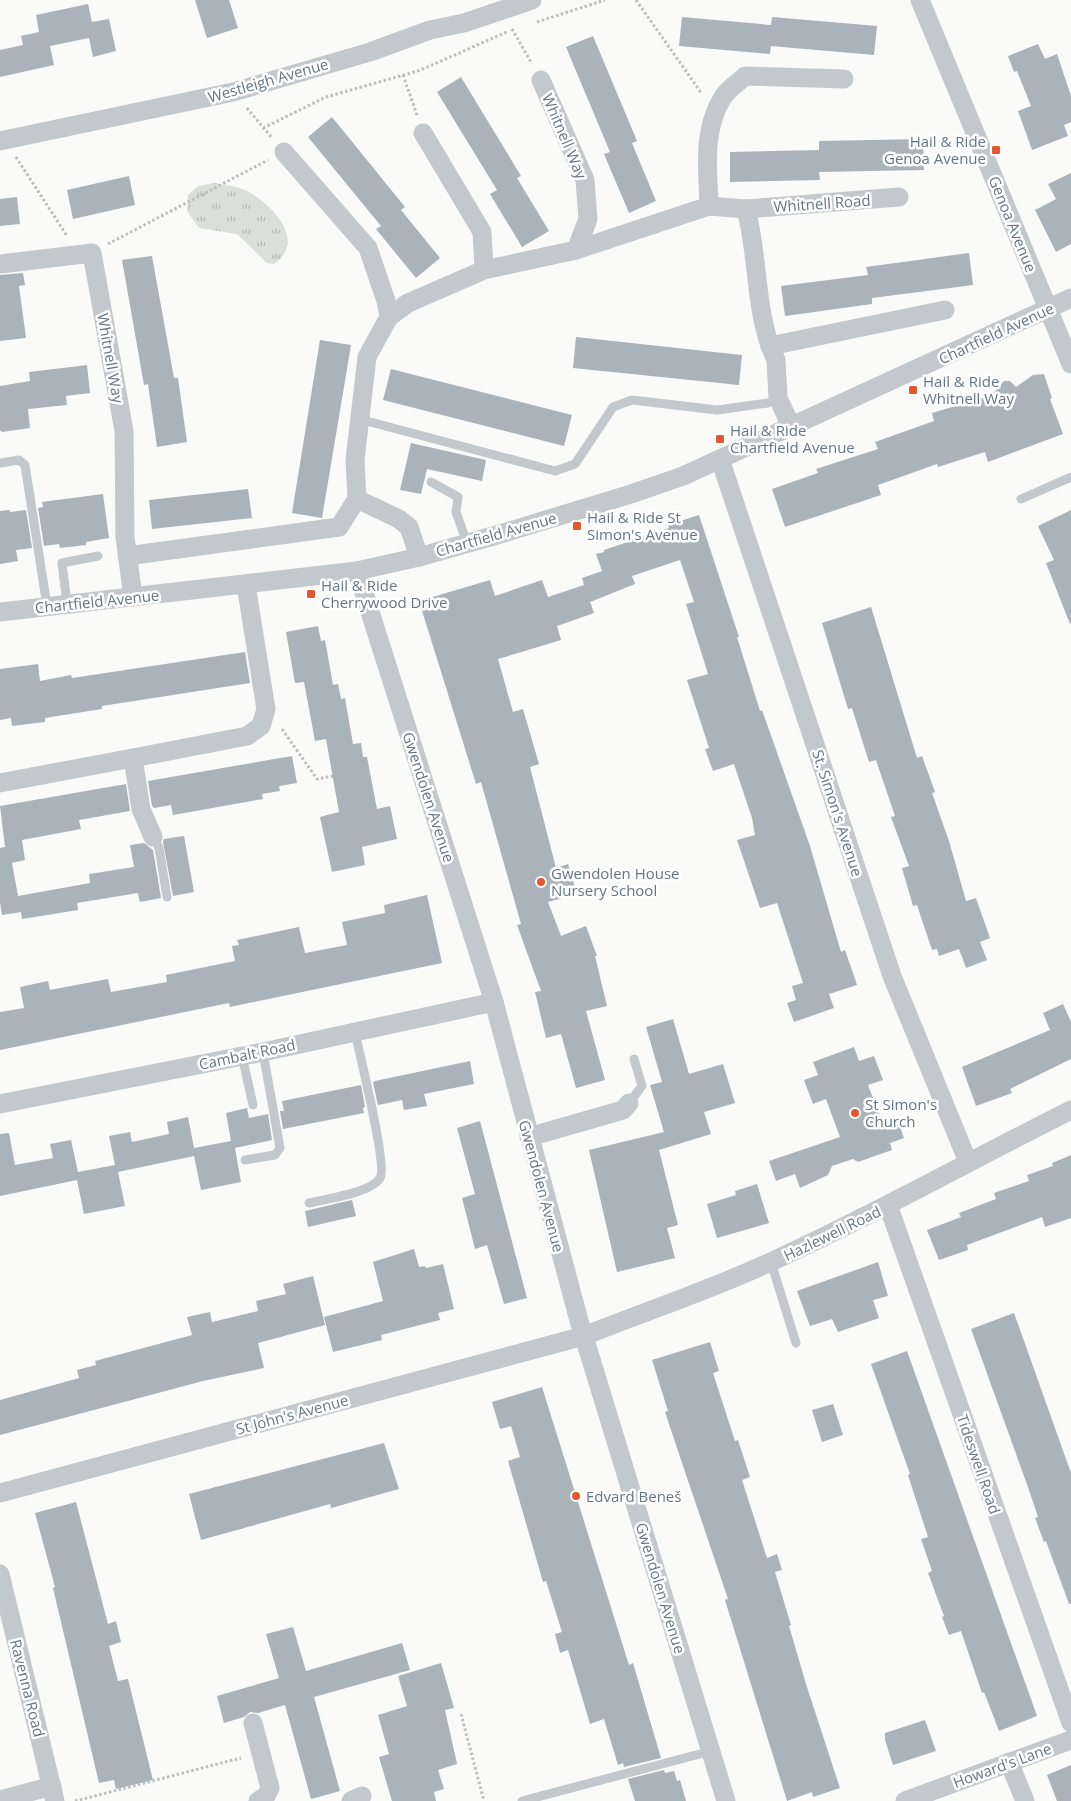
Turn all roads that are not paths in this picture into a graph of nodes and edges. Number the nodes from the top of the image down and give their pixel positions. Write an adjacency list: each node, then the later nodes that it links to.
1 (532, 0): 6 (street, Westleigh Avenue)
2 (920, 0): 15 (street, Genoa Avenue)
3 (844, 79): 9 (street)
4 (541, 80): 11 (street, Whitnell Way)
5 (423, 133): 13 (street)
6 (2, 141)
7 (284, 152): 17 (street)
8 (899, 197): 10 (street, Whitnell Road)
9 (709, 206): 10 (street); 11 (street)
10 (746, 209): 18 (street)
11 (576, 250): 13 (street)
12 (0, 264): 31 (street, Whitnell Way)
13 (484, 270): 17 (street)
14 (1071, 298): 15 (street, Chartfield Avenue)
15 (1048, 308): 19 (street, Genoa Avenue); 22 (street, Chartfield Avenue)
16 (945, 310): 18 (street)
17 (389, 317): 21 (street)
18 (770, 346): 20 (street)
19 (1071, 364)
20 (778, 398): 21 (lane); 22 (street)
21 (359, 419): 27 (street)
22 (791, 426): 23 (street, Chartfield Avenue)
23 (720, 459): 29 (street, Chartfield Avenue); 54 (street, St. Simon's Avenue)
24 (0, 463): 37 (lane)
25 (1071, 477): 28 (lane)
26 (431, 482): 29 (lane)
27 (357, 499): 31 (street); 32 (street)
28 (1021, 499)
29 (467, 543): 32 (street, Chartfield Avenue)
30 (98, 556): 36 (lane)
31 (126, 556): 35 (street, Whitnell Way)
32 (419, 557): 33 (street, Chartfield Avenue)
33 (357, 571): 34 (street, Chartfield Avenue); 43 (street, Gwendolen Avenue)
34 (246, 585): 35 (street, Chartfield Avenue); 39 (street)
35 (132, 597): 36 (street, Chartfield Avenue)
36 (67, 604): 37 (street, Chartfield Avenue)
37 (47, 606): 38 (street, Chartfield Avenue)
38 (0, 612)
39 (133, 758): 40 (street); 41 (street)
40 (0, 782)
41 (153, 837): 42 (lane)
42 (167, 897)
43 (494, 1002): 44 (street, Cambalt Road); 52 (street, Gwendolen Avenue)
44 (355, 1032): 45 (street, Cambalt Road); 55 (lane)
45 (263, 1052): 46 (street, Cambalt Road); 53 (lane)
46 (242, 1056): 49 (street, Cambalt Road); 50 (lane)
47 (634, 1059): 48 (lane)
48 (629, 1103): 52 (street)
49 (0, 1104)
50 (253, 1105)
51 (1071, 1110): 54 (street, Hazlewell Road)
52 (529, 1137): 58 (street, Gwendolen Avenue)
53 (245, 1160)
54 (968, 1162): 56 (street, Hazlewell Road)
55 (309, 1203)
56 (888, 1206): 57 (street, Hazlewell Road); 63 (street, Tideswell Road)
57 (771, 1262): 58 (street, Hazlewell Road); 59 (lane)
58 (584, 1336): 60 (street, St John's Avenue); 65 (street, Gwendolen Avenue)
59 (796, 1343)
60 (0, 1493)
61 (0, 1574): 67 (street, Ravenna Road)
62 (252, 1723): 69 (street)
63 (1071, 1723)
64 (1071, 1740): 66 (street, Howard's Lane)
65 (710, 1751): 70 (lane); 71 (street, Gwendolen Avenue)
66 (1009, 1762): 72 (street, Howard's Lane); 73 (street)
67 (54, 1793): 68 (street)
68 (0, 1800)
69 (258, 1801)
70 (522, 1801)
71 (726, 1801)
72 (905, 1801)
73 (1025, 1801)

